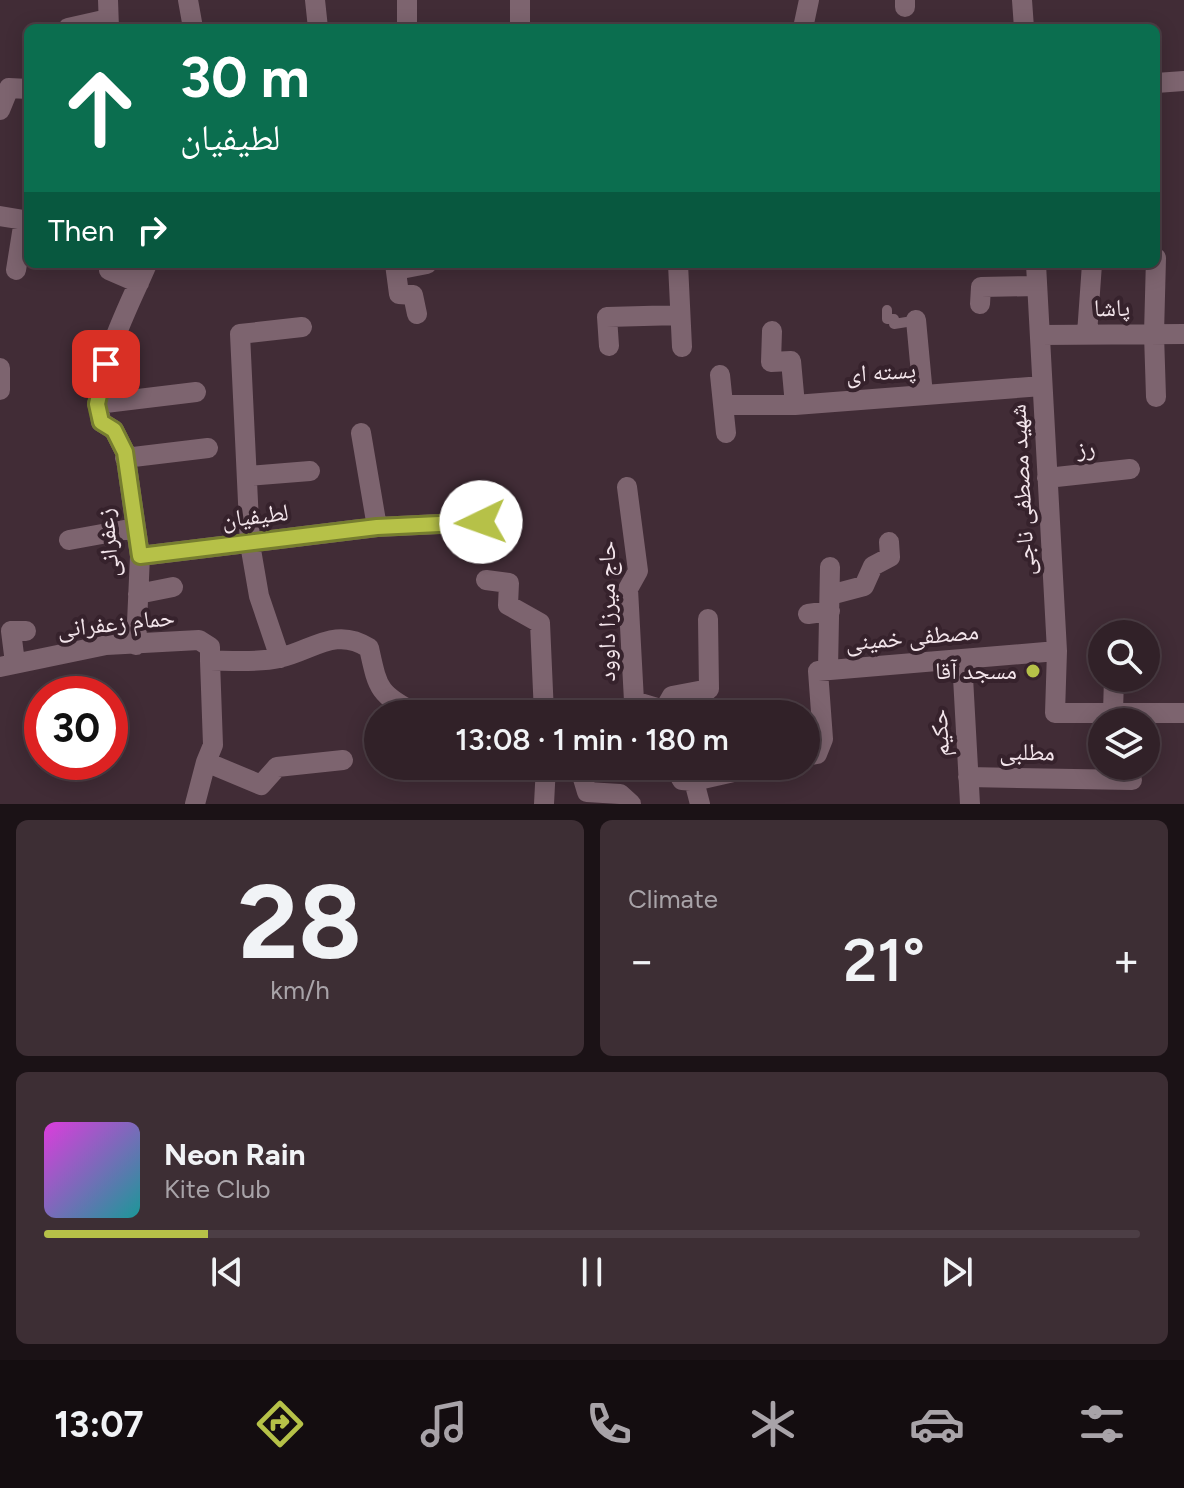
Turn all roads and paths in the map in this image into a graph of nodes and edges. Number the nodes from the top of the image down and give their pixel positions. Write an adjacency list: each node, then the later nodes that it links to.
1 (188, 0): 9 (street)
2 (315, 0): 10 (street)
3 (407, 0): 11 (street)
4 (520, 0): 12 (street)
5 (809, 0): 13 (street)
6 (1022, 0): 14 (street)
7 (108, 16): 8 (street)
8 (81, 24)
9 (192, 24)
10 (318, 24)
11 (407, 24)
12 (520, 24)
13 (804, 24)
14 (1024, 24)
15 (1184, 81): 16 (street)
16 (1160, 83)
17 (24, 89): 18 (street)
18 (0, 110)
19 (0, 216): 25 (street)
20 (396, 268): 31 (street)
21 (678, 268): 32 (street)
22 (1036, 268): 28 (street, شهید مصطفی ناجی)
23 (1092, 268): 36 (street)
24 (1156, 268): 37 (street)
25 (16, 270)
26 (109, 270): 27 (street)
27 (143, 274): 49 (street)
28 (1037, 286): 29 (street); 39 (street, شهید مصطفی ناجی)
29 (980, 304)
30 (887, 310): 33 (lane)
31 (417, 314)
32 (680, 315): 40 (street); 41 (street)
33 (920, 320): 47 (street)
34 (302, 327): 58 (street)
35 (772, 331): 51 (street)
36 (1087, 334): 37 (street, پاشا); 39 (street, پاشا)
37 (1154, 334): 38 (street, پاشا); 48 (street)
38 (1184, 334)
39 (1040, 335): 44 (street, شهید مصطفی ناجی)
40 (609, 346)
41 (682, 347)
42 (0, 368): 45 (street)
43 (720, 375): 50 (street)
44 (1042, 386): 47 (street, پسته ای); 59 (street, شهید مصطفی ناجی)
45 (0, 390)
46 (196, 392): 49 (street)
47 (923, 395): 51 (street, پسته ای)
48 (1156, 397)
49 (97, 404): 55 (street, زعفرانی)
50 (724, 405): 51 (street, پسته ای); 53 (street)
51 (795, 405)
52 (361, 433): 62 (street)
53 (726, 433)
54 (208, 448): 55 (street)
55 (125, 458): 63 (street, زعفرانی)
56 (1130, 469): 59 (street, رز)
57 (310, 471): 58 (street)
58 (247, 476): 66 (street)
59 (1047, 478): 77 (street, شهید مصطفی ناجی)
60 (627, 487): 85 (street, حاج میرزا داوود)
61 (481, 522): 62 (street, لطیفیان)
62 (377, 527): 66 (street, لطیفیان)
63 (135, 528): 64 (street); 67 (street, زعفرانی)
64 (69, 540)
65 (889, 542): 72 (street)
66 (250, 544): 67 (street, لطیفیان); 78 (street)
67 (140, 556): 71 (street, زعفرانی)
68 (830, 567): 72 (street)
69 (486, 580): 84 (street)
70 (173, 587): 71 (street)
71 (138, 594): 76 (street, زعفرانی)
72 (830, 603): 73 (street); 82 (street)
73 (808, 614)
74 (708, 619): 86 (street)
75 (26, 631): 81 (street)
76 (136, 645): 80 (street, حمام زعفرانی); 81 (street, حمام زعفرانی)
77 (1057, 651): 79 (street, مصطفی خمینی); 87 (street, شهید مصطفی ناجی)
78 (280, 658): 80 (street); 83 (street)
79 (962, 659): 82 (street, مصطفی خمینی); 93 (street, حکیم)
80 (210, 661): 92 (street)
81 (8, 665)
82 (828, 669): 90 (street, مصطفی خمینی)
83 (393, 700)
84 (543, 700)
85 (634, 700)
86 (670, 700)
87 (1088, 712)
88 (1160, 713): 89 (street)
89 (1184, 713)
90 (820, 746)
91 (343, 760): 92 (street)
92 (206, 762): 100 (street)
93 (968, 777): 94 (street, مطلبی); 104 (street, حکیم)
94 (1088, 779)
95 (545, 780): 101 (street)
96 (583, 780): 102 (street)
97 (682, 780): 99 (street)
98 (698, 780): 99 (street)
99 (694, 781): 103 (street)
100 (195, 804)
101 (544, 804)
102 (631, 804)
103 (700, 804)
104 (970, 804)

